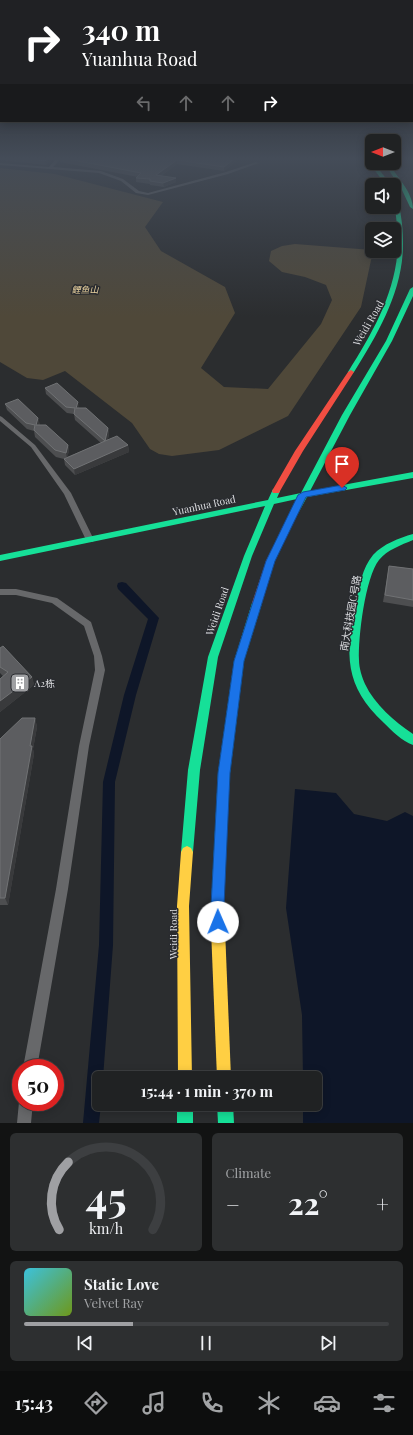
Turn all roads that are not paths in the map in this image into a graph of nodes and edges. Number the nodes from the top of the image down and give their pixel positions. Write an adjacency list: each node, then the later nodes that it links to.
1 (402, 211): 6 (main road, Weidi Road)
2 (413, 289): 5 (main road)
3 (0, 418): 8 (street)
4 (413, 475): 5 (main road, Yuanhua Road)
5 (303, 495): 6 (main road, Yuanhua Road); 14 (main road)
6 (270, 503): 8 (main road, Yuanhua Road); 13 (main road, Weidi Road)
7 (413, 537): 11 (main road, 南大科技园C号路)
8 (90, 540): 9 (main road, Yuanhua Road)
9 (0, 558)
10 (0, 592): 12 (street)
11 (413, 740)
12 (32, 1059)
13 (185, 1071)
14 (224, 1071)
15 (25, 1111): 18 (street)
16 (185, 1111): 19 (main road)
17 (225, 1111): 20 (main road)
18 (24, 1123)
19 (185, 1123)
20 (226, 1123)

